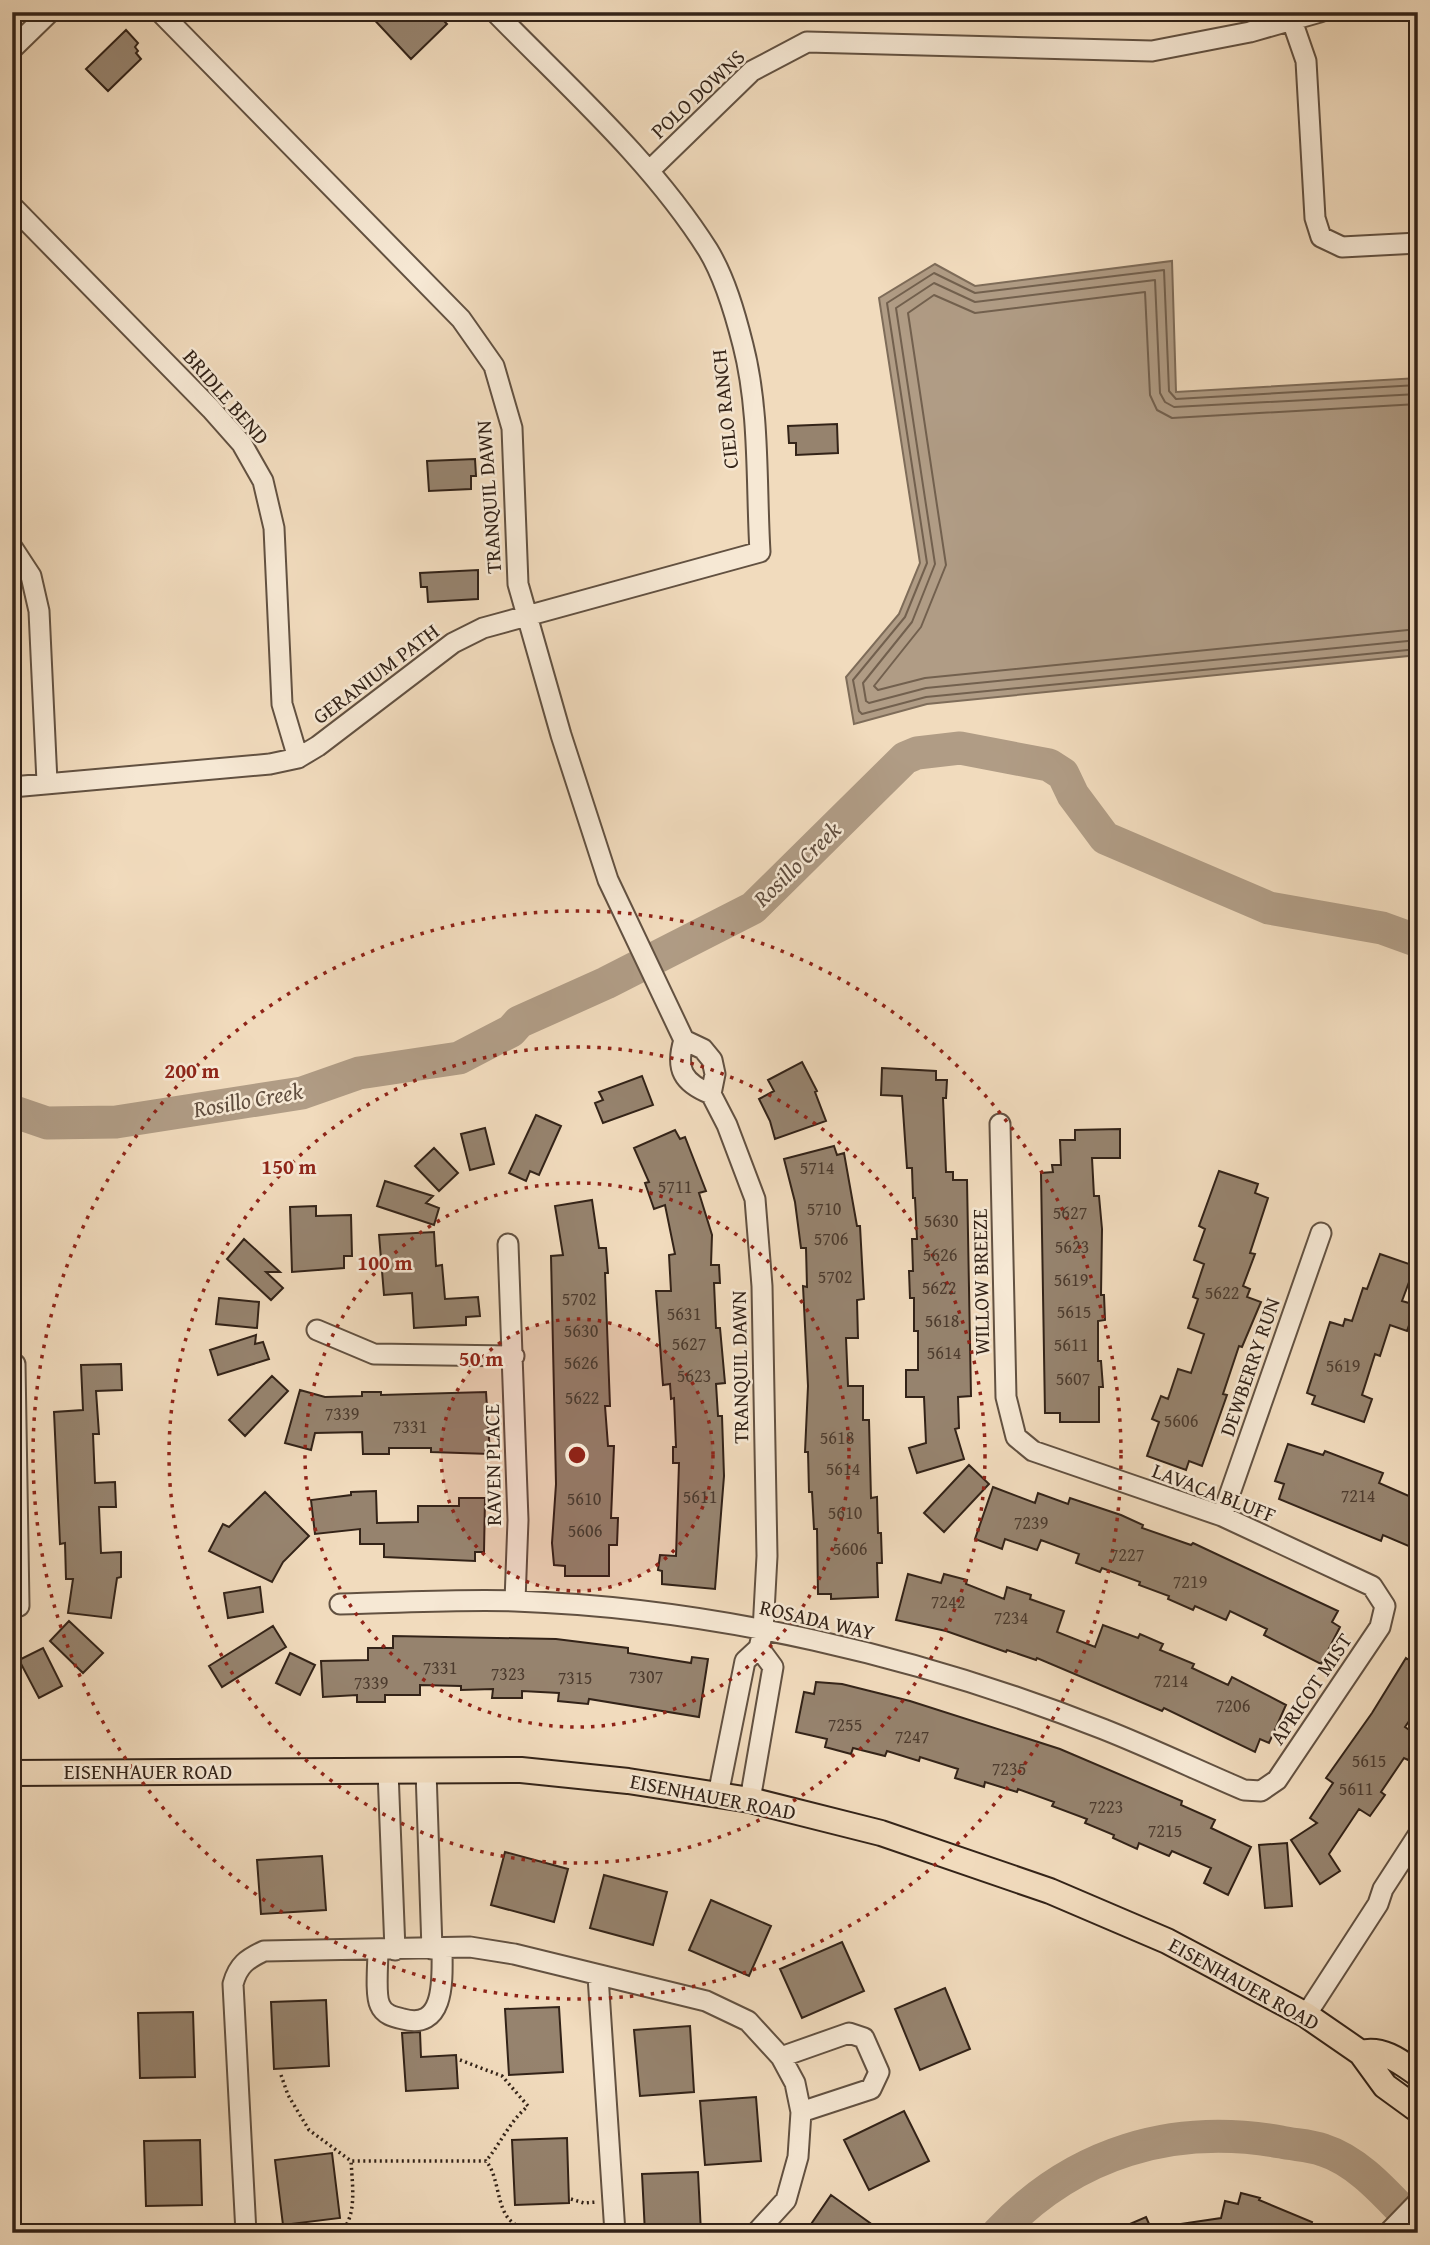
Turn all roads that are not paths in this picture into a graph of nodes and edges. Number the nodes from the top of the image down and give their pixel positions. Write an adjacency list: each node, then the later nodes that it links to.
1 (50, 12): 6 (street)
2 (160, 12): 12 (street, TRANQUIL DAWN)
3 (495, 12): 7 (street, CIELO RANCH)
4 (1320, 12): 5 (street, POLO DOWNS)
5 (1291, 16): 7 (street, POLO DOWNS); 9 (street)
6 (12, 49)
7 (649, 171): 11 (street, CIELO RANCH)
8 (12, 206): 13 (street, BRIDLE BEND)
9 (1418, 243)
10 (12, 547): 14 (street)
11 (760, 552): 12 (street, GERANIUM PATH)
12 (526, 615): 13 (street, GERANIUM PATH); 16 (street, TRANQUIL DAWN)
13 (298, 758): 14 (street, GERANIUM PATH)
14 (47, 782): 15 (street, GERANIUM PATH)
15 (12, 787)
16 (684, 1041): 17 (street, TRANQUIL DAWN); 17 (street, TRANQUIL DAWN)
17 (711, 1094): 30 (street, TRANQUIL DAWN)
18 (1000, 1124): 24 (street, WILLOW BREEZE)
19 (1321, 1233): 25 (street, DEWBERRY RUN)
20 (508, 1244): 22 (street, RAVEN PLACE)
21 (317, 1330): 22 (street)
22 (514, 1356): 26 (street, RAVEN PLACE)
23 (15, 1364): 28 (street)
24 (1016, 1437): 25 (street, LAVACA BLUFF)
25 (1222, 1516): 29 (street, LAVACA BLUFF)
26 (515, 1601): 27 (street, ROSADA WAY); 30 (street, ROSADA WAY)
27 (340, 1604)
28 (15, 1606)
29 (1385, 1606): 34 (street, APRICOT MIST)
30 (761, 1639): 34 (street, ROSADA WAY); 35 (street, TRANQUIL DAWN); 36 (street, TRANQUIL DAWN)
31 (388, 1770): 32 (main road, EISENHAUER ROAD); 33 (main road, EISENHAUER ROAD); 39 (street)
32 (426, 1771): 35 (main road, EISENHAUER ROAD); 38 (street)
33 (12, 1773)
34 (1261, 1791)
35 (718, 1795): 36 (main road, EISENHAUER ROAD)
36 (750, 1800): 41 (main road, EISENHAUER ROAD)
37 (1418, 1835): 41 (street)
38 (437, 1948): 39 (street); 39 (street); 40 (street)
39 (387, 1950): 50 (street)
40 (598, 1976): 43 (street); 51 (street)
41 (1306, 2015): 42 (main road, EISENHAUER ROAD)
42 (1361, 2053): 44 (main road, EISENHAUER ROAD); 45 (main road, EISENHAUER ROAD)
43 (781, 2057): 48 (street); 48 (street)
44 (1418, 2074)
45 (1385, 2086): 46 (main road); 47 (main road, EISENHAUER ROAD)
46 (1418, 2090)
47 (1418, 2110)
48 (802, 2112): 52 (street)
49 (1418, 2202): 53 (street)
50 (246, 2233)
51 (615, 2233)
52 (757, 2233)
53 (1388, 2233)

